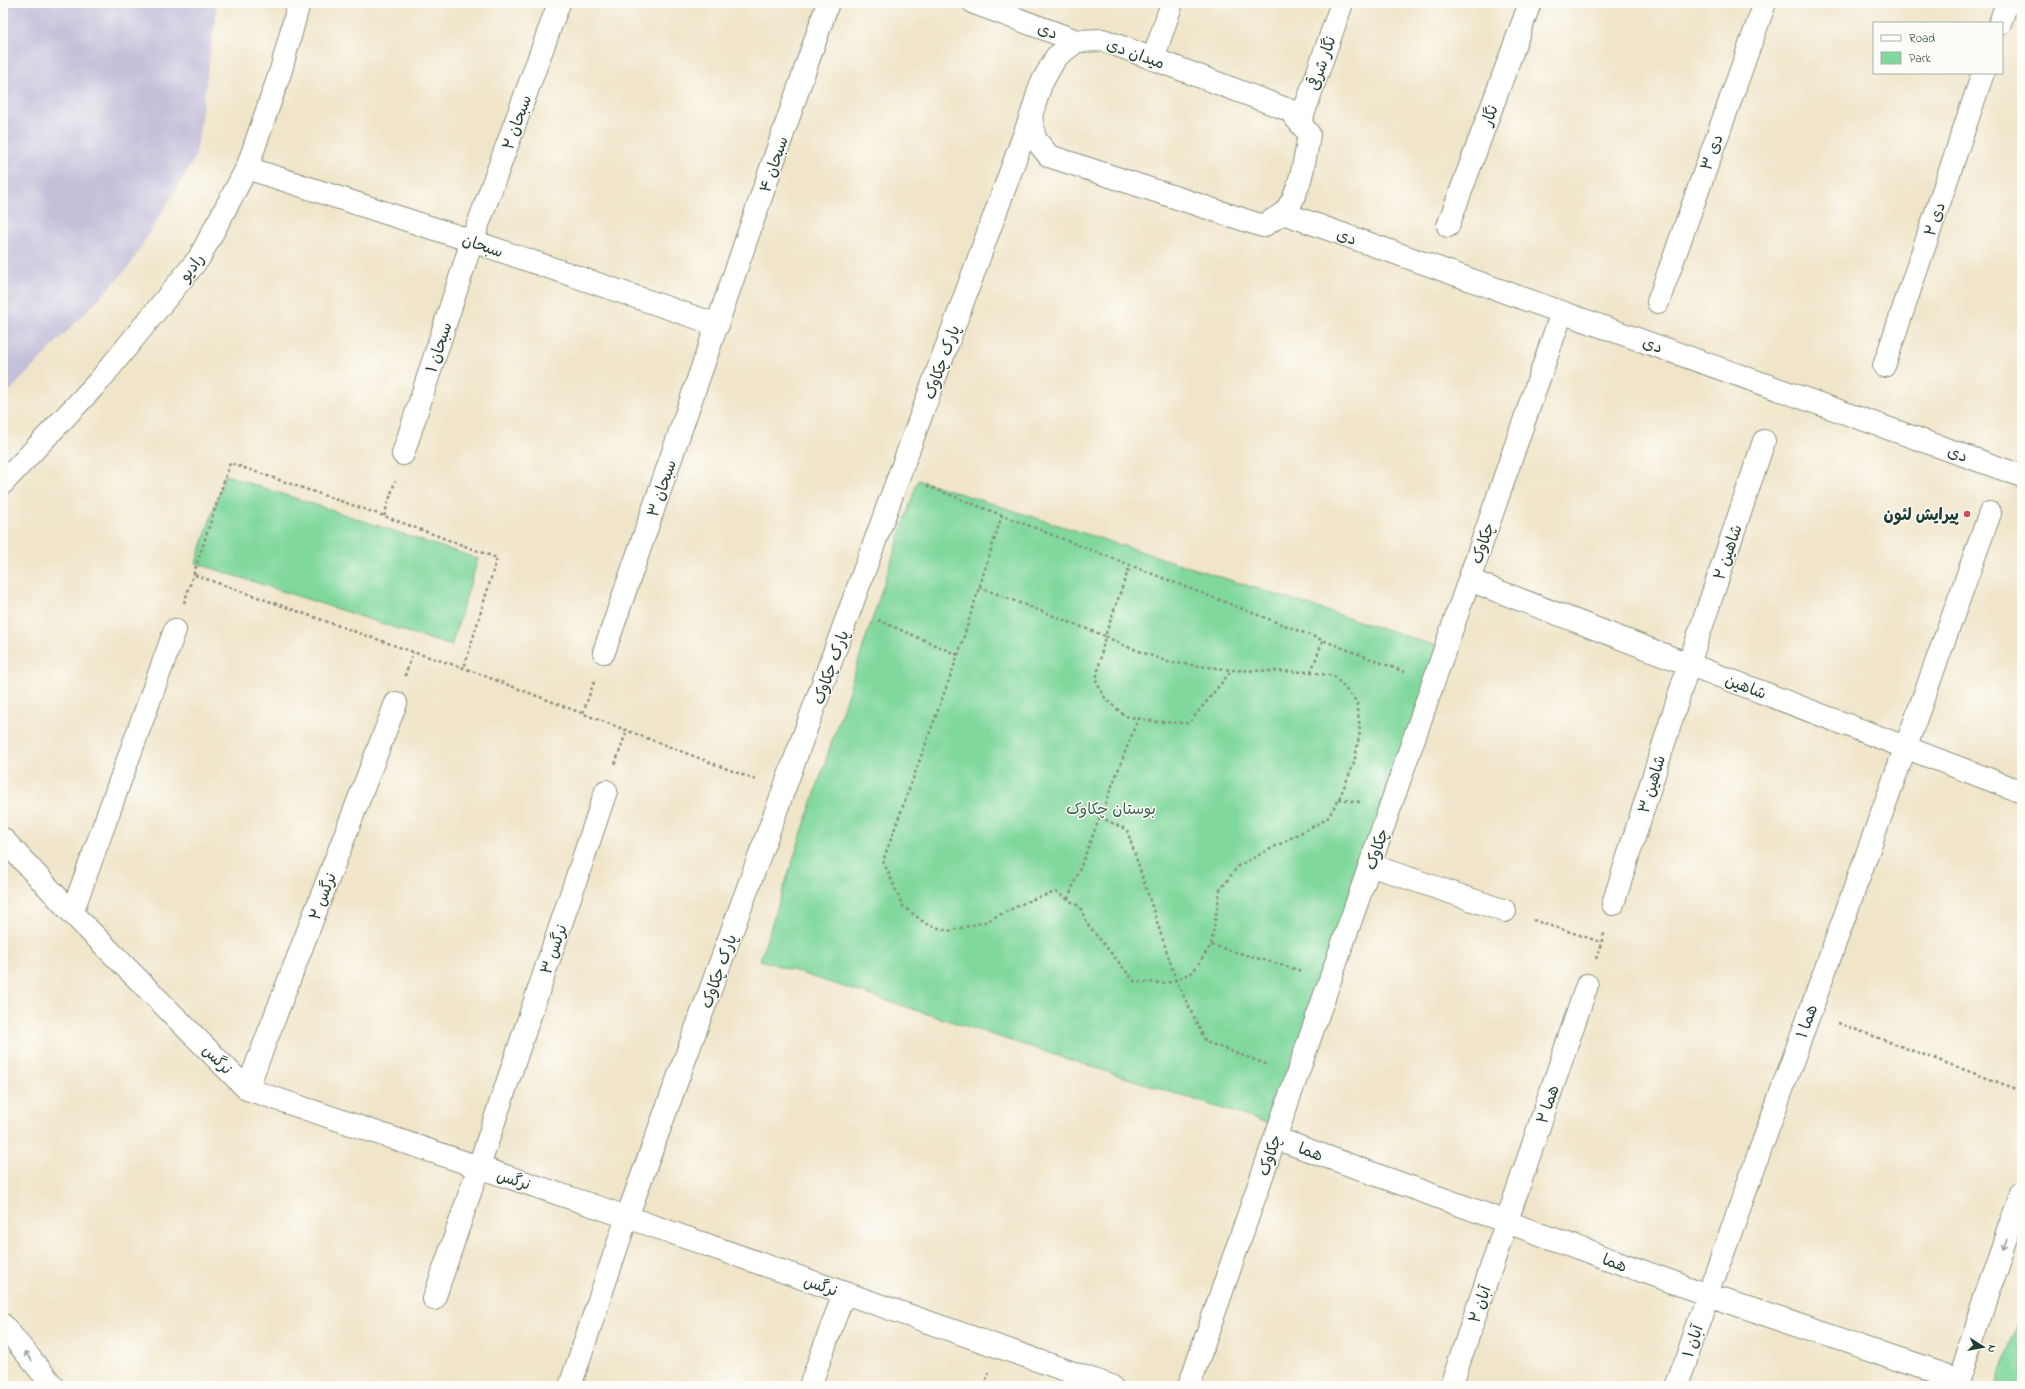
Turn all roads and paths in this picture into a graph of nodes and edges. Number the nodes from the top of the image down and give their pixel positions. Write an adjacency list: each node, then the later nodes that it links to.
1 (299, 3): 16 (street, رادیو)
2 (559, 3): 19 (street, سبحان ۲)
3 (828, 3): 22 (street, سبحان ۴)
4 (974, 3): 11 (street, دی)
5 (1172, 3): 12 (street)
6 (1342, 3): 15 (street, نگار شرقی)
7 (1530, 3): 18 (street, نگار)
8 (1765, 3): 20 (street, دی ۳)
9 (2007, 3): 10 (street)
10 (2000, 22)
11 (1076, 41): 12 (street, میدان دی); 14 (street, میدان دی)
12 (1153, 59): 15 (street, میدان دی)
13 (1983, 74): 23 (street, دی ۲)
14 (1031, 116): 17 (street, میدان دی); 26 (street, پارک چکاوک)
15 (1300, 123): 17 (street, میدان دی)
16 (247, 168): 19 (street, سبحان); 28 (street, رادیو)
17 (1283, 213): 21 (street, دی)
18 (1448, 226)
19 (472, 241): 22 (street, سبحان); 25 (street, سبحان ۱)
20 (1658, 302)
21 (1562, 312): 27 (street, دی); 33 (street, چکاوک)
22 (718, 325): 39 (street, سبحان ۳)
23 (1884, 366)
24 (1764, 441): 41 (street, شاهین ۲)
25 (403, 454): 31 (path)
26 (900, 475): 30 (path); 35 (street, پارک چکاوک)
27 (2022, 476)
28 (3, 483)
29 (1990, 513): 50 (street, هما ۱)
30 (1002, 515): 32 (path); 34 (path)
31 (384, 516): 42 (path); 42 (path)
32 (1130, 565): 37 (path); 38 (path)
33 (1469, 580): 41 (street, شاهین); 45 (street, چکاوک)
34 (979, 587): 37 (path); 40 (path)
35 (852, 608): 40 (path); 52 (street, پارک چکاوک)
36 (175, 630): 60 (street)
37 (1105, 636): 43 (path); 48 (path)
38 (1323, 640): 44 (path); 45 (path)
39 (604, 652): 47 (path)
40 (958, 655): 57 (path)
41 (1689, 664): 50 (street, شاهین); 58 (street, شاهین ۳)
42 (464, 668): 47 (path)
43 (1232, 670): 44 (path); 48 (path)
44 (1311, 672): 62 (path)
45 (1433, 683): 56 (street, چکاوک)
46 (396, 703): 68 (street, نرگس ۲)
47 (583, 712): 49 (path)
48 (1138, 718): 54 (path)
49 (627, 730): 51 (path); 52 (path)
50 (1904, 747): 53 (street, شاهین); 66 (street, هما ۱)
51 (606, 791): 71 (street, نرگس ۳)
52 (785, 791): 73 (street, پارک چکاوک)
53 (2022, 792)
54 (1100, 817): 57 (path); 64 (path)
55 (3, 839): 60 (street, نرگس)
56 (1370, 865): 59 (street); 63 (street, چکاوک)
57 (1068, 899): 64 (path)
58 (1613, 904): 61 (path)
59 (1505, 911): 61 (path)
60 (72, 913): 68 (street, نرگس)
61 (1601, 942): 65 (path)
62 (1210, 945): 63 (path); 64 (path)
63 (1331, 978): 67 (street, چکاوک)
64 (1176, 980): 67 (path)
65 (1587, 985): 74 (street, هما ۲)
66 (1809, 1013): 69 (path); 76 (street, هما ۱)
67 (1297, 1075): 70 (street, چکاوک)
68 (247, 1089): 71 (street, نرگس)
69 (2022, 1091)
70 (1275, 1138): 74 (street, هما); 84 (street, چکاوک)
71 (479, 1168): 73 (street, نرگس); 77 (street, نرگس ۳)
72 (2022, 1194): 79 (street, one-way to 79)
73 (627, 1217): 75 (street, نرگس); 81 (street, پارک چکاوک)
74 (1508, 1223): 76 (street, هما); 85 (street, آبان ۲)
75 (844, 1293): 82 (street); 83 (street, نرگس)
76 (1708, 1295): 79 (street, هما); 86 (street, آبان ۱)
77 (434, 1299)
78 (3, 1325): 80 (street, one-way to 78)
79 (1957, 1383)
80 (53, 1386)
81 (570, 1386)
82 (810, 1386)
83 (1111, 1386)
84 (1189, 1386)
85 (1451, 1386)
86 (1677, 1386)

